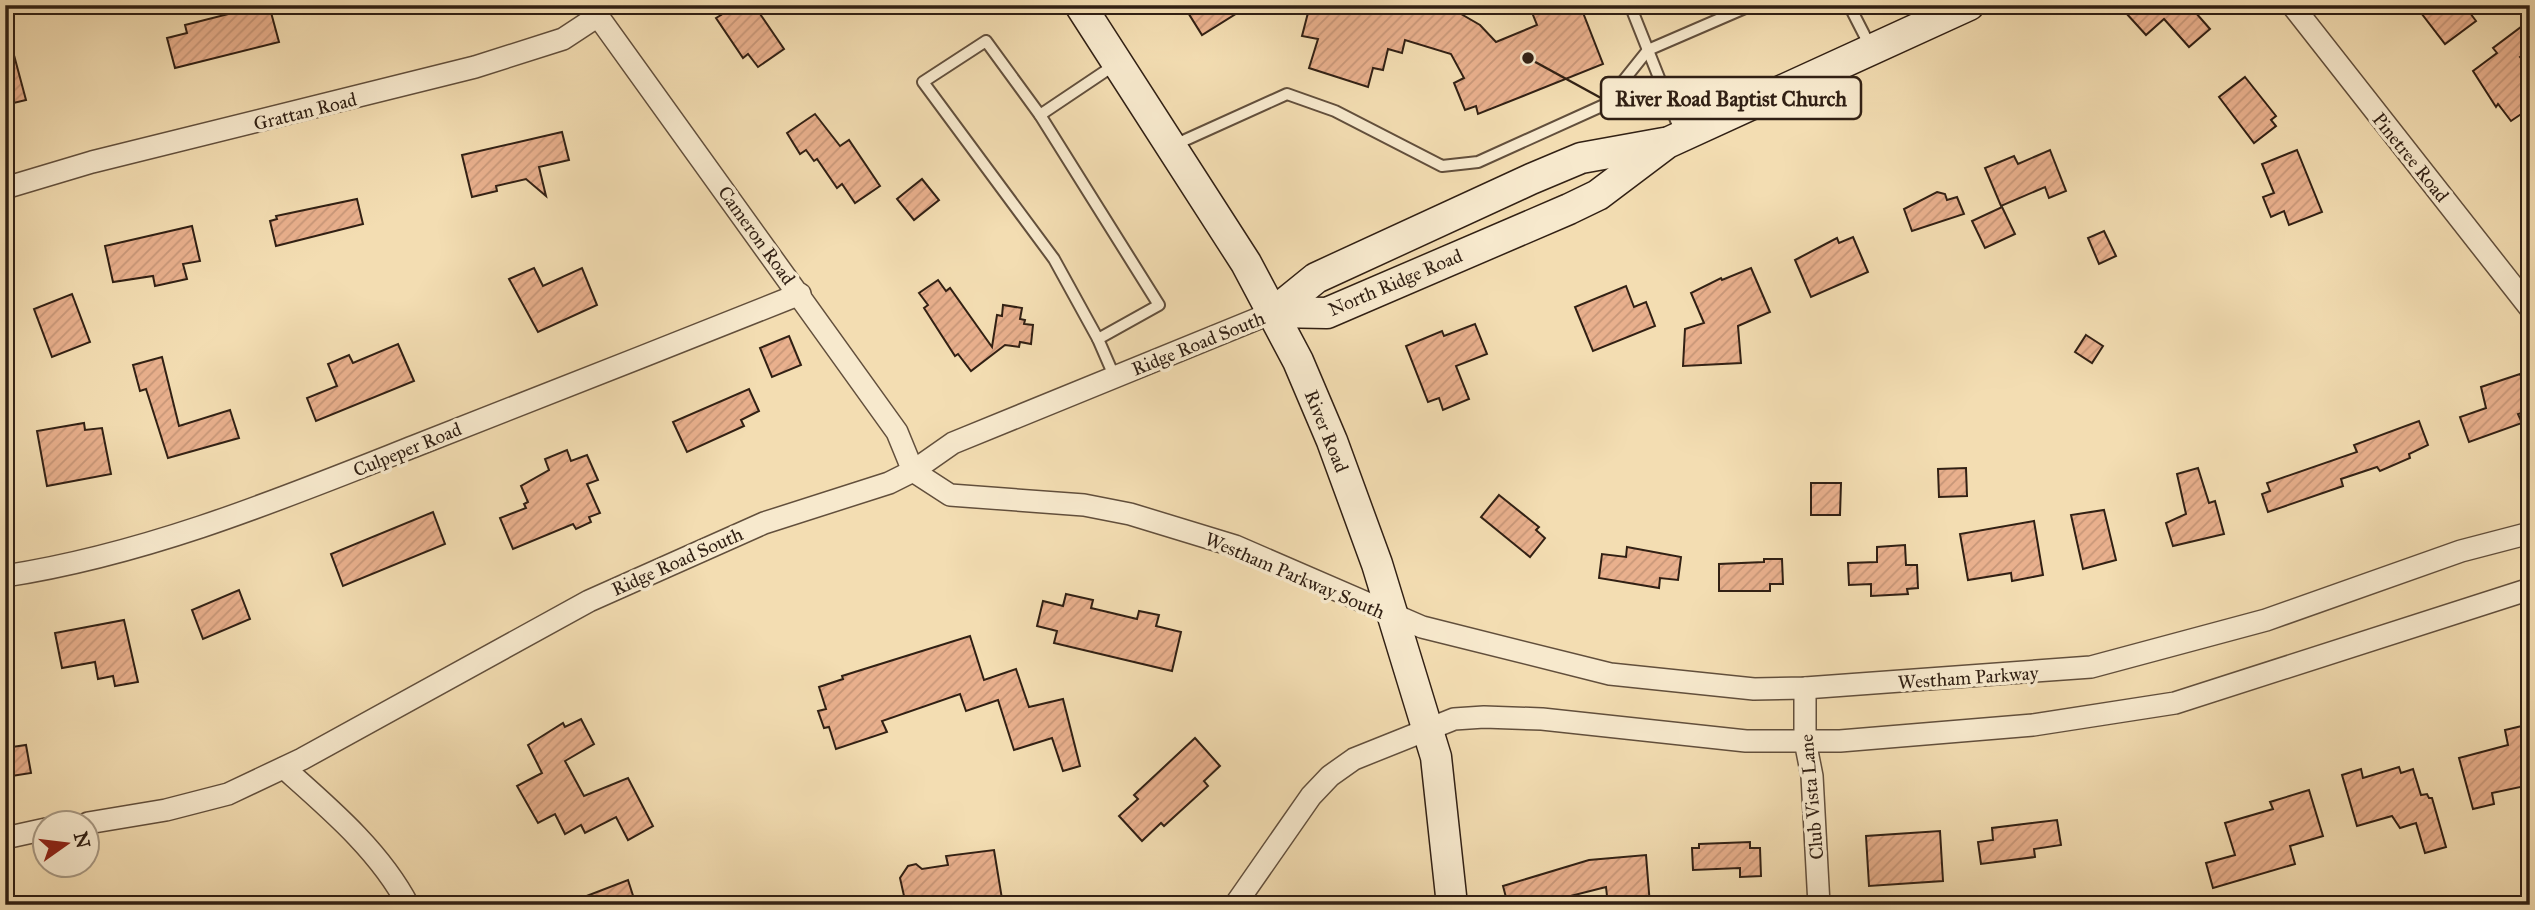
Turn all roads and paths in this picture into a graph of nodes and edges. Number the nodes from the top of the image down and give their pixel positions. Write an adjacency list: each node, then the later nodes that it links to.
1 (1080, 5): 10 (main road, River Road)
2 (1630, 5): 9 (lane)
3 (1752, 5): 9 (lane)
4 (1849, 5): 8 (lane)
5 (1969, 5): 8 (main road, North Ridge Road)
6 (2292, 5): 16 (street, Pinetree Road)
7 (594, 11): 14 (street, Grattan Road); 15 (street, Cameron Road)
8 (1871, 49): 12 (main road, North Ridge Road)
9 (1648, 50): 12 (lane); 13 (lane)
10 (1119, 63): 11 (lane); 13 (main road, River Road)
11 (1040, 115): 18 (lane); 18 (lane)
12 (1675, 139): 17 (main road, North Ridge Road); 17 (main road, North Ridge Road)
13 (1172, 146): 17 (main road, River Road)
14 (5, 188)
15 (800, 294): 20 (street, Cameron Road); 22 (street, Culpeper Road)
16 (2530, 308)
17 (1274, 312): 19 (street, Ridge Road South); 24 (main road, River Road)
18 (1098, 339): 19 (lane)
19 (1115, 378): 20 (street, Ridge Road South)
20 (913, 471): 24 (street, Westham Parkway South); 28 (street, Ridge Road South)
21 (2530, 533): 25 (street, Westham Parkway)
22 (5, 576)
23 (2530, 589): 27 (street)
24 (1394, 617): 25 (street, Westham Parkway); 26 (main road, River Road)
25 (1805, 688): 27 (street, Club Vista Lane)
26 (1427, 728): 27 (street); 33 (street); 34 (main road, River Road)
27 (1805, 741): 35 (street, Club Vista Lane)
28 (284, 768): 29 (street, Ridge Road South); 32 (street)
29 (102, 821)
30 (32, 832): 31 (street)
31 (5, 838)
32 (408, 905)
33 (1235, 905)
34 (1452, 905)
35 (1819, 905)

